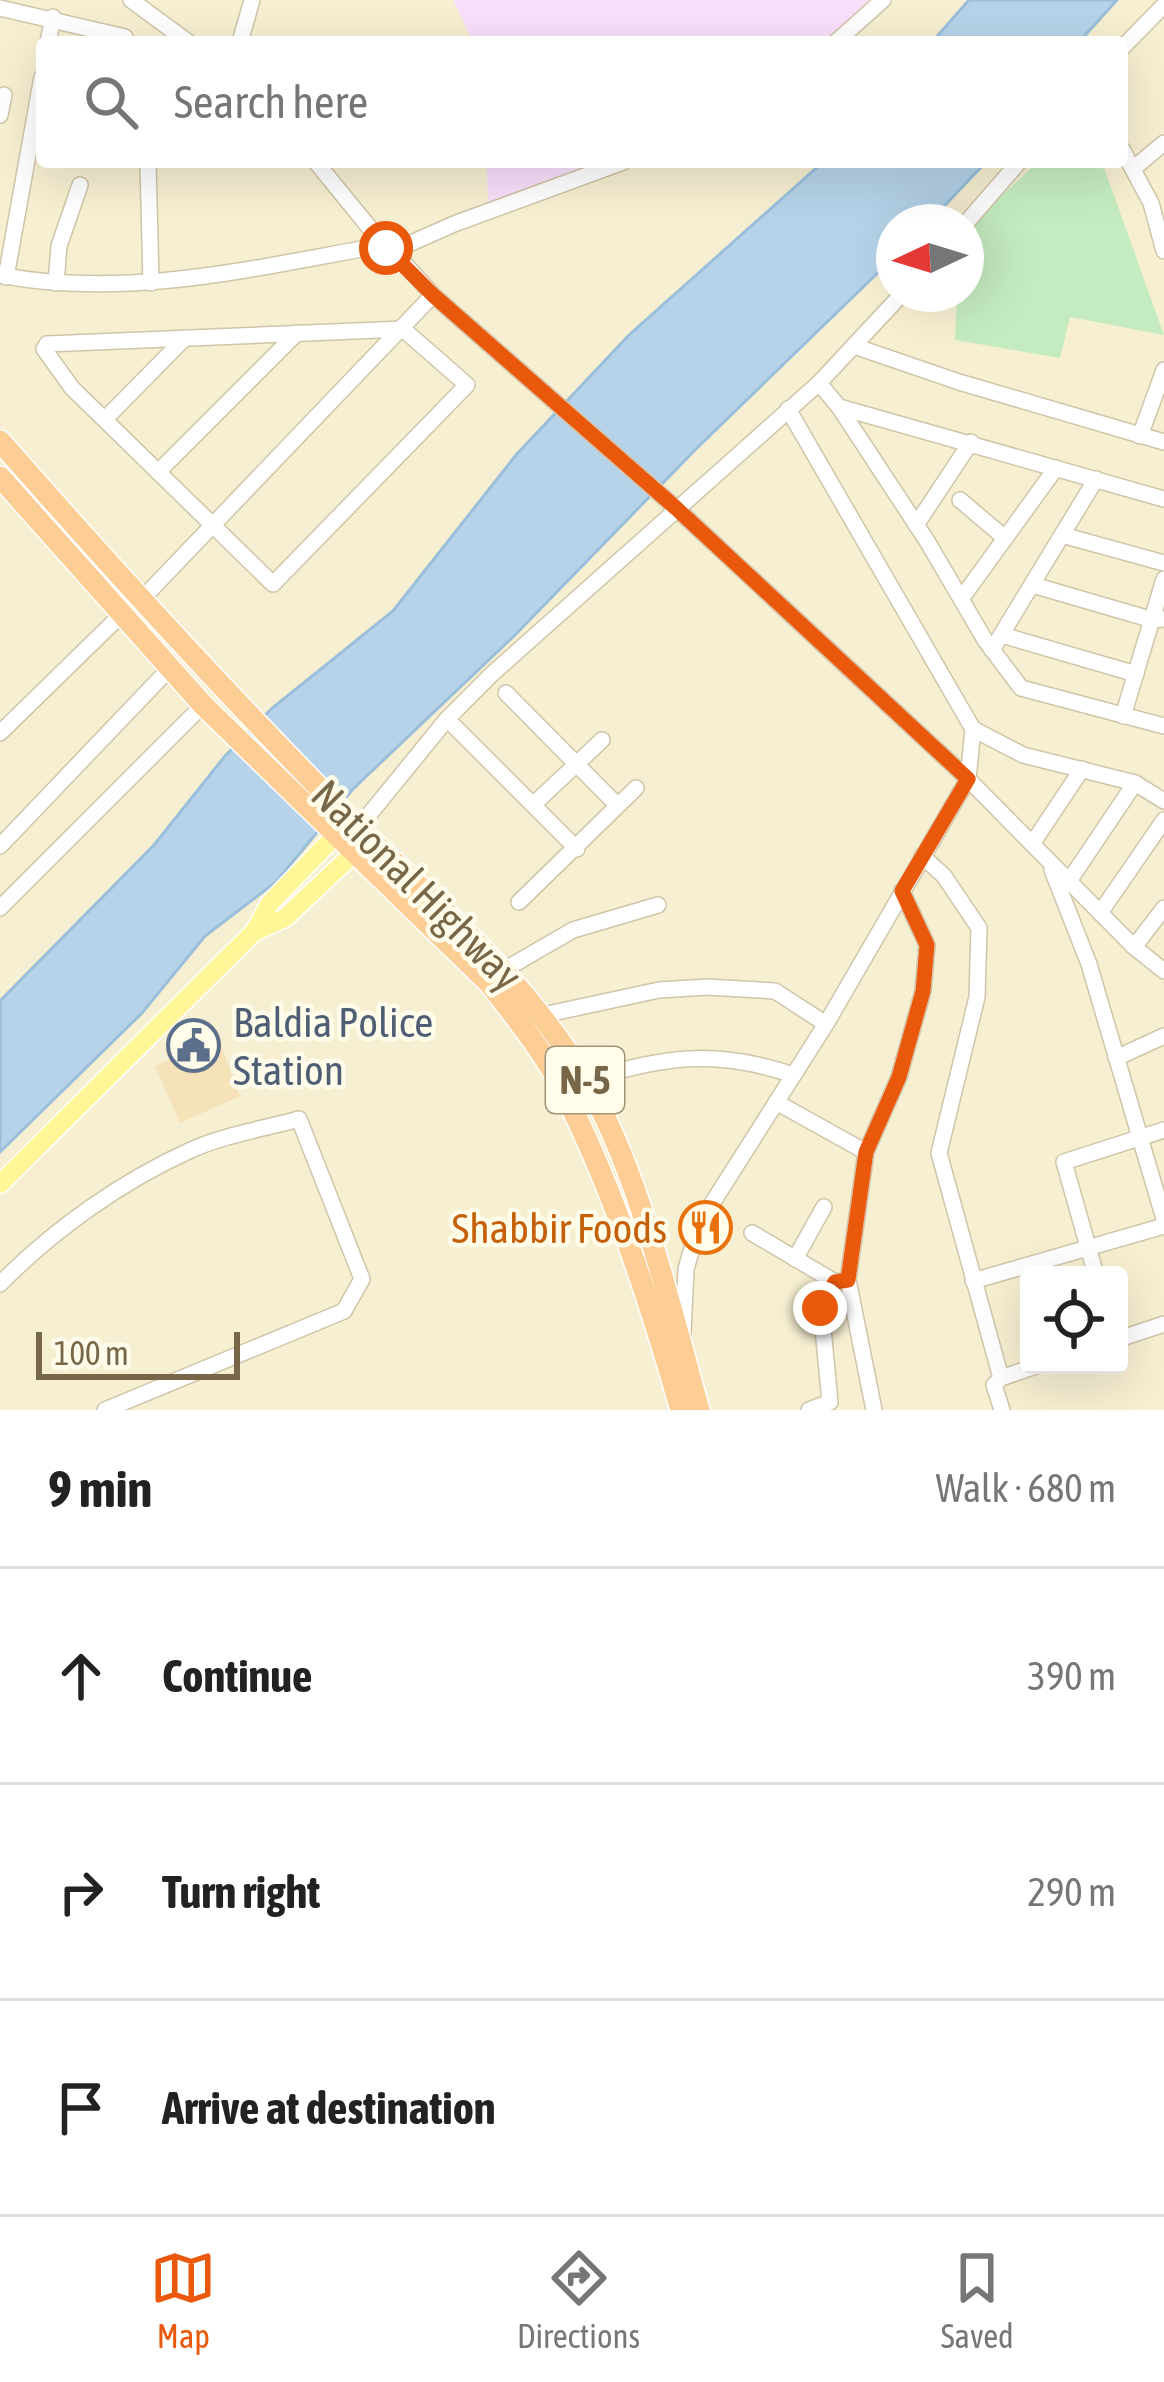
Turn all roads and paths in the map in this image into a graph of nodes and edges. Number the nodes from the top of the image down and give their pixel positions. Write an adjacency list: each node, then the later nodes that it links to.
1 (131, 0): 9 (street)
2 (252, 0): 10 (street)
3 (883, 0): 11 (street)
4 (1164, 5): 12 (street)
5 (0, 8): 6 (street)
6 (52, 17): 7 (street); 8 (street)
7 (49, 36)
8 (120, 36)
9 (180, 36)
10 (242, 36)
11 (843, 36)
12 (1128, 42)
13 (4, 95): 15 (street)
14 (36, 108): 28 (street)
15 (0, 115)
16 (1164, 143): 22 (street)
17 (1128, 158): 22 (street)
18 (148, 168): 30 (street)
19 (321, 168): 26 (street)
20 (607, 168): 26 (street)
21 (1014, 168): 24 (street)
22 (1134, 168): 25 (street)
23 (80, 185): 29 (street)
24 (983, 204)
25 (1157, 204): 27 (street)
26 (389, 250): 30 (street); 31 (street)
27 (1164, 251)
28 (3, 276): 29 (street)
29 (56, 283): 30 (street)
30 (151, 283)
31 (433, 295): 33 (street); 52 (street)
32 (885, 312): 36 (street)
33 (403, 328): 34 (street); 53 (street); 53 (street)
34 (297, 334): 35 (street); 47 (street)
35 (185, 338): 41 (street); 41 (street)
36 (854, 346): 38 (street); 42 (street)
37 (1164, 370): 42 (street)
38 (819, 382): 39 (street); 40 (street)
39 (839, 406): 44 (street); 54 (street)
40 (788, 409): 52 (street); 71 (street)
41 (105, 419): 47 (street)
42 (1140, 436): 45 (street)
43 (0, 441): 61 (highway, National Highway / N-5)
44 (971, 442): 46 (street); 54 (street)
45 (1164, 442)
46 (1056, 468): 49 (street); 56 (street)
47 (158, 472): 53 (street)
48 (0, 477): 61 (highway, National Highway / N-5)
49 (1096, 479): 50 (street); 55 (street)
50 (1164, 499)
51 (960, 500): 56 (street)
52 (677, 509): 69 (street); 76 (street)
53 (212, 525): 61 (street)
54 (916, 525): 60 (street)
55 (1063, 535): 57 (street); 59 (street)
56 (1005, 538): 60 (street)
57 (1164, 563)
58 (1164, 579): 62 (street)
59 (1033, 585): 62 (street); 63 (street)
60 (961, 599): 63 (street)
61 (132, 606): 64 (highway, National Highway / N-5); 72 (street); 83 (highway, National Highway / N-5)
62 (1158, 619): 65 (street)
63 (997, 642): 65 (street); 68 (street)
64 (171, 667): 67 (highway, National Highway / N-5); 85 (street)
65 (1136, 674): 68 (street)
66 (506, 693): 74 (street)
67 (203, 705): 83 (highway, National Highway / N-5); 94 (street)
68 (1123, 716): 70 (street)
69 (447, 719): 80 (street); 83 (street)
70 (1164, 726)
71 (973, 729): 75 (street); 76 (street)
72 (0, 733)
73 (602, 740): 74 (street)
74 (577, 764): 80 (street); 81 (street)
75 (1082, 769): 77 (street); 84 (street)
76 (968, 779): 84 (street); 88 (street)
77 (1135, 783): 79 (street); 90 (street)
78 (635, 788): 81 (street)
79 (1164, 800)
80 (533, 804): 86 (street)
81 (617, 805): 86 (street)
82 (1164, 820): 96 (street)
83 (344, 829): 87 (highway, National Highway / N-5); 97 (main road); 100 (highway, National Highway / N-5)
84 (1032, 844): 89 (street)
85 (0, 846)
86 (577, 849): 92 (street)
87 (353, 854): 97 (main road); 100 (highway, National Highway / N-5)
88 (922, 856): 91 (street); 120 (street)
89 (1049, 861): 90 (street); 104 (street)
90 (1069, 881): 96 (street)
91 (902, 891): 102 (street); 110 (street)
92 (519, 902)
93 (658, 905): 100 (street)
94 (0, 908)
95 (1164, 908): 98 (street)
96 (1100, 913): 98 (street)
97 (254, 932): 111 (main road)
98 (1134, 947): 99 (street)
99 (1164, 971)
100 (497, 977): 101 (highway, National Highway / N-5); 127 (highway, National Highway / N-5)
101 (543, 1015): 102 (street); 106 (highway, National Highway / N-5)
102 (826, 1024): 105 (street)
103 (1164, 1036): 104 (street)
104 (1116, 1058): 109 (street)
105 (793, 1075): 106 (street); 107 (street)
106 (586, 1081): 123 (highway, National Highway / N-5)
107 (776, 1102): 110 (street); 123 (street)
108 (1164, 1130): 109 (street)
109 (1140, 1137): 113 (street); 115 (street)
110 (866, 1152): 119 (street)
111 (0, 1184)
112 (824, 1208): 116 (street)
113 (1164, 1223): 115 (street)
114 (752, 1233): 116 (street)
115 (1089, 1247): 117 (street); 120 (street)
116 (795, 1258): 119 (street)
117 (1094, 1266)
118 (3, 1275): 126 (street)
119 (841, 1281): 129 (street); 130 (street)
120 (973, 1281): 125 (street)
121 (1164, 1324): 122 (street)
122 (1128, 1336)
123 (682, 1350): 128 (highway, National Highway / N-5)
124 (1020, 1372): 125 (street)
125 (1001, 1378): 131 (street)
126 (105, 1410)
127 (681, 1410)
128 (699, 1410)
129 (810, 1410)
130 (874, 1410)
131 (1002, 1410)

